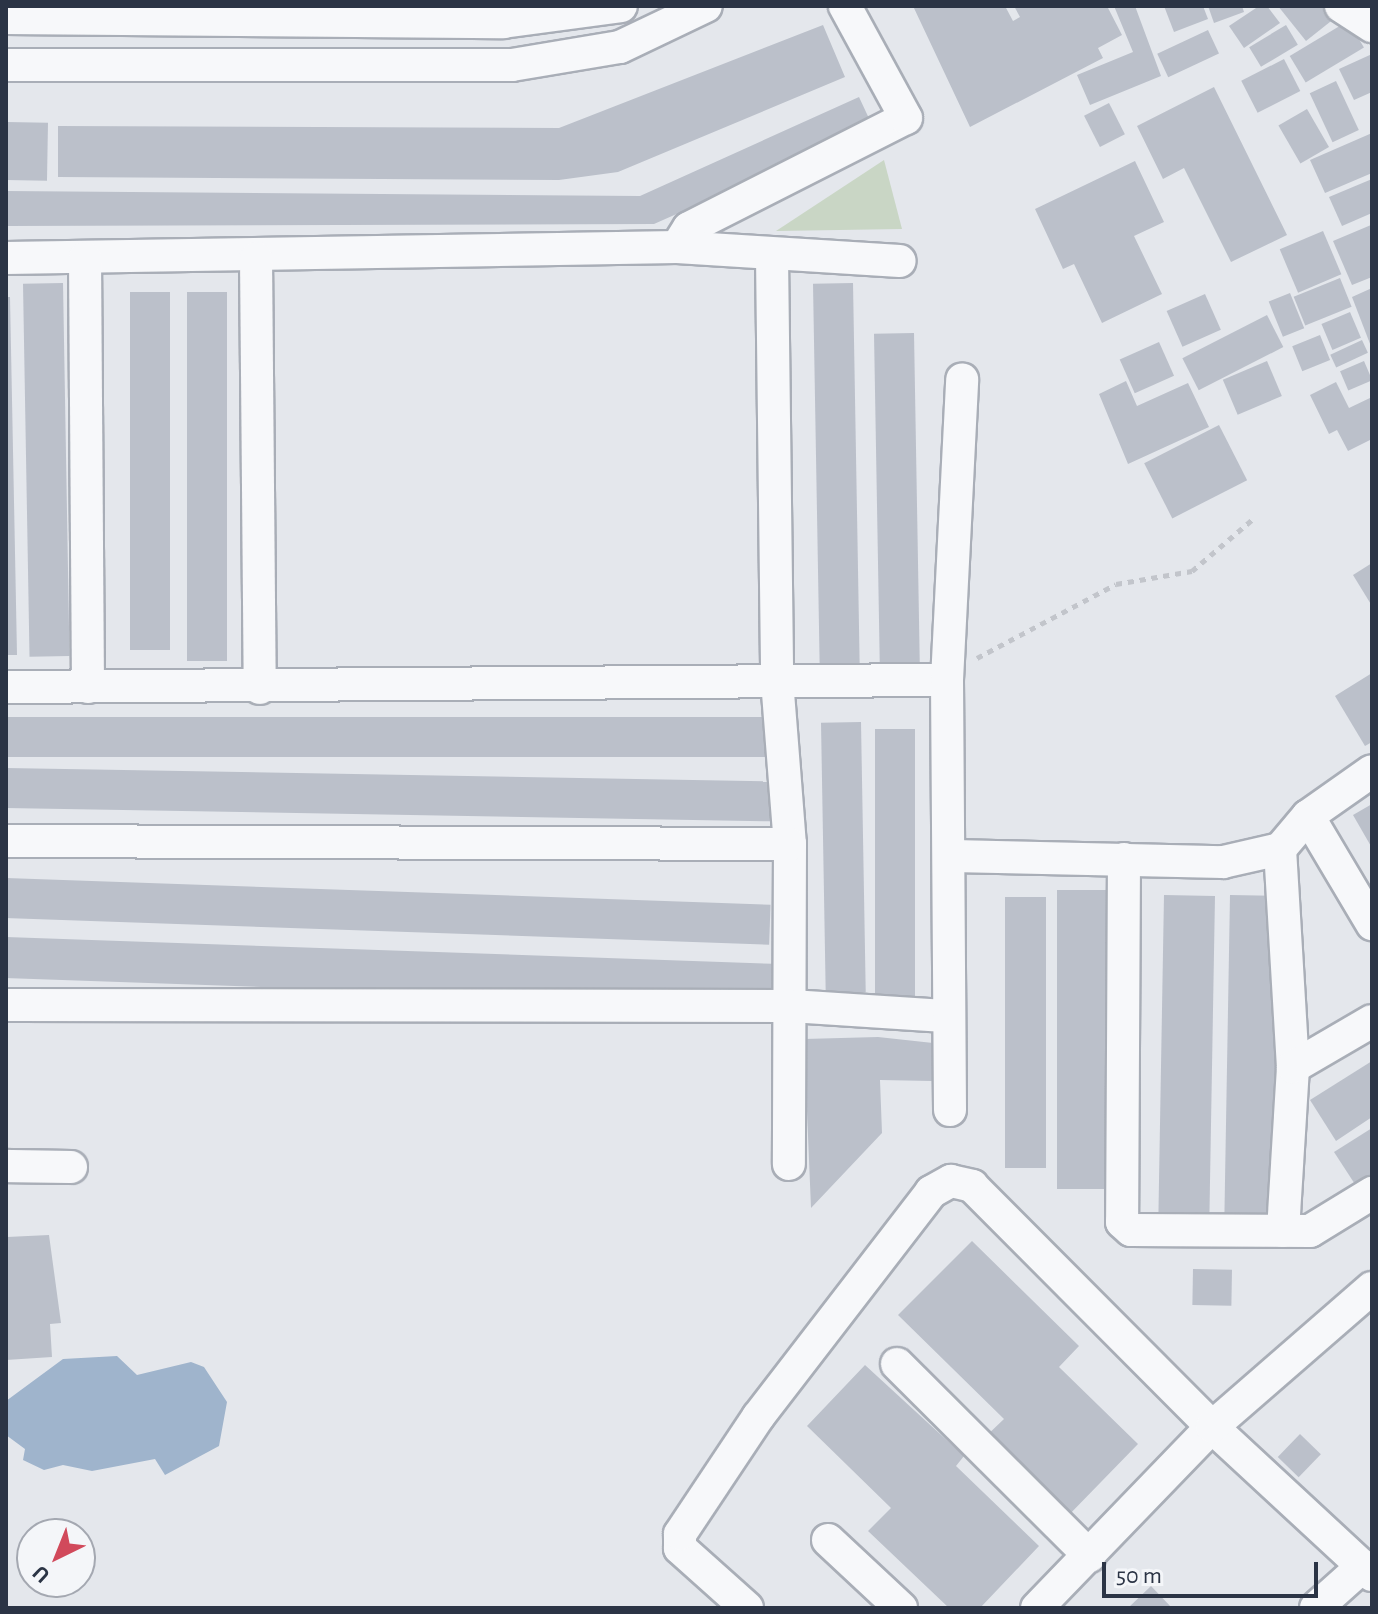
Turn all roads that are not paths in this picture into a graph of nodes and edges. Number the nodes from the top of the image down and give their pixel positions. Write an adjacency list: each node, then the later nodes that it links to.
1 (621, 6): 5 (street)
2 (706, 6): 7 (street)
3 (845, 6): 8 (street)
4 (1341, 6): 6 (street)
5 (6, 18)
6 (1372, 26)
7 (6, 65)
8 (677, 247): 9 (street); 12 (street)
9 (772, 256): 13 (street); 15 (street)
10 (6, 258): 11 (street)
11 (85, 258): 12 (street); 18 (street)
12 (256, 258): 19 (street)
13 (900, 261)
14 (962, 379): 16 (street)
15 (777, 680): 16 (street); 19 (street); 23 (street)
16 (947, 680): 25 (street)
17 (6, 687): 18 (street)
18 (88, 687): 19 (street)
19 (260, 688)
20 (1372, 771): 21 (street)
21 (1308, 816): 24 (street); 27 (street)
22 (6, 841): 23 (street)
23 (790, 844): 29 (street)
24 (1280, 849): 26 (street); 32 (street)
25 (953, 856): 26 (street); 30 (street)
26 (1124, 859): 38 (street)
27 (1372, 924)
28 (6, 1005): 29 (street)
29 (791, 1006): 30 (street); 34 (street)
30 (945, 1016): 33 (street)
31 (1372, 1021): 32 (street)
32 (1293, 1067): 38 (street)
33 (950, 1110)
34 (789, 1164)
35 (6, 1166): 36 (street)
36 (71, 1167)
37 (1372, 1193): 38 (street)
38 (1283, 1231)
39 (1372, 1288): 41 (street)
40 (897, 1364): 43 (street)
41 (1212, 1427): 43 (street); 44 (street); 45 (street)
42 (828, 1540): 46 (street)
43 (1090, 1556): 47 (street)
44 (1367, 1571): 48 (street)
45 (747, 1608)
46 (901, 1608)
47 (1037, 1608)
48 (1316, 1608)

